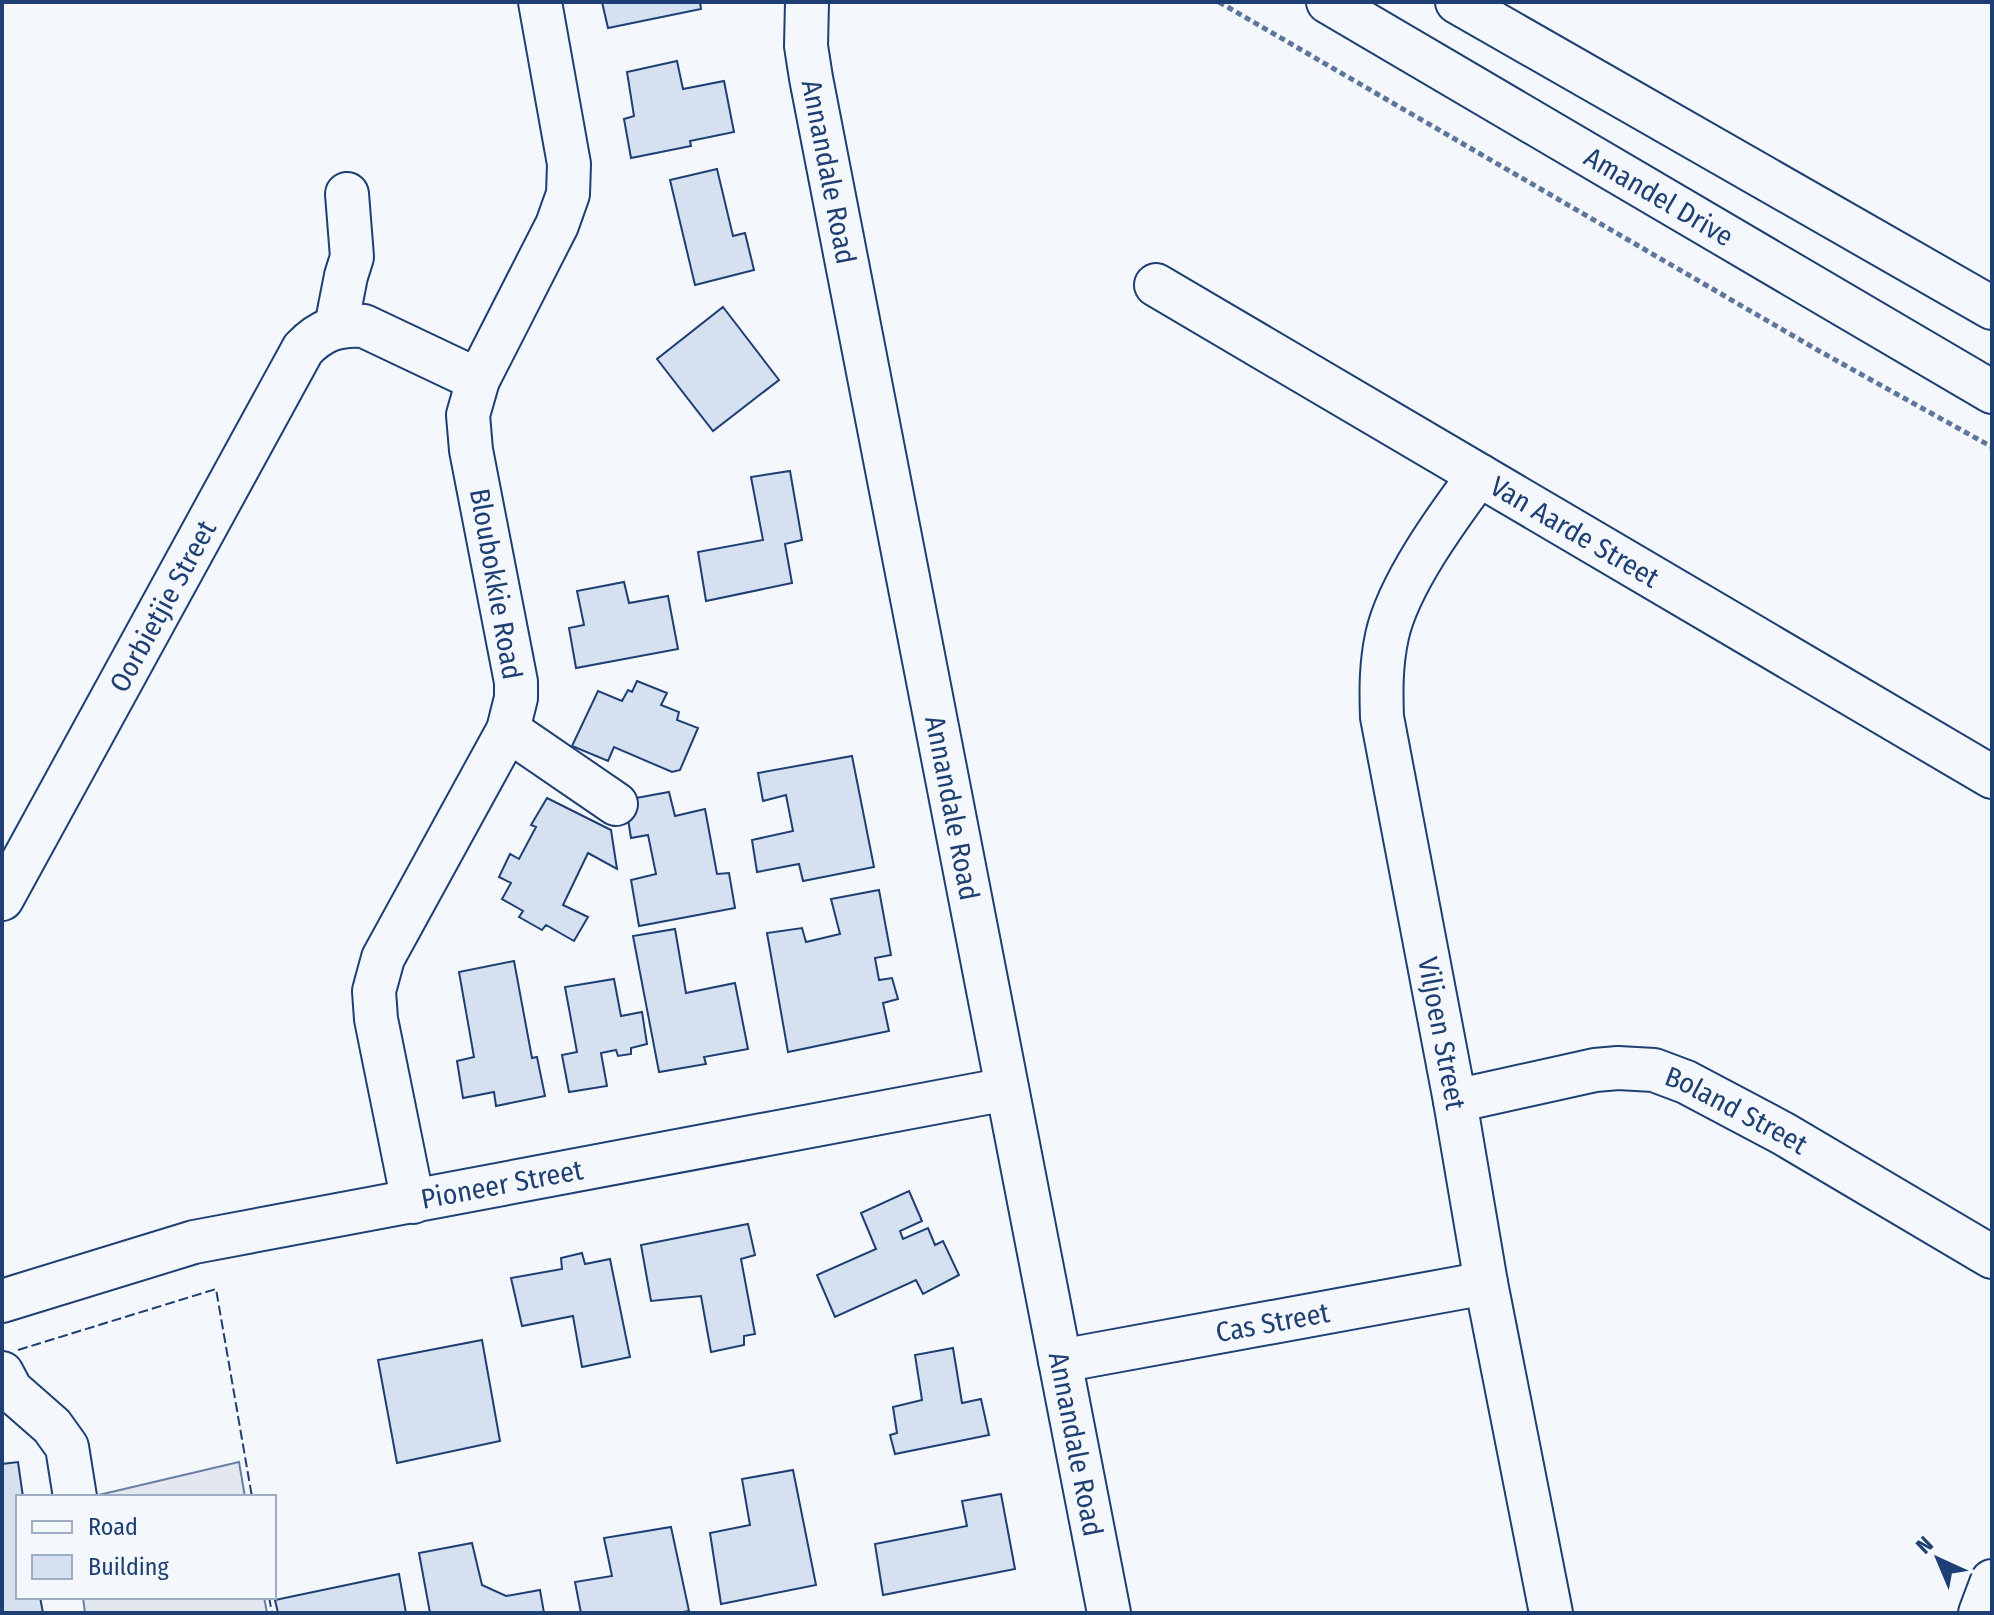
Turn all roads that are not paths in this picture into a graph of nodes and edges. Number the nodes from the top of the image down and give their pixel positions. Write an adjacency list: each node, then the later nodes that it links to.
1 (540, 2): 9 (street, Bloubokkie Road)
2 (807, 2): 16 (street, Annandale Road)
3 (1328, 2): 10 (street, Amandel Drive)
4 (1457, 2): 7 (street)
5 (347, 194): 8 (street)
6 (1156, 285): 11 (street, Van Aarde Street)
7 (1992, 308)
8 (336, 327): 9 (street); 15 (street, Oorbietjie Street)
9 (478, 380): 12 (street, Bloubokkie Road)
10 (1988, 380)
11 (1479, 475): 13 (street, Van Aarde Street); 17 (street, Viljoen Street)
12 (508, 730): 14 (street); 18 (street, Bloubokkie Road)
13 (1992, 777)
14 (616, 804)
15 (2, 899)
16 (1007, 1089): 18 (street, Pioneer Street); 22 (street, Annandale Road)
17 (1455, 1101): 19 (street, Boland Street); 20 (street, Viljoen Street)
18 (413, 1202): 21 (street, Pioneer Street)
19 (1992, 1257)
20 (1486, 1283): 22 (street, Cas Street); 27 (street, Viljoen Street)
21 (2, 1301)
22 (1060, 1361): 26 (street, Annandale Road)
23 (2, 1373): 24 (street)
24 (75, 1495)
25 (1992, 1581): 28 (street)
26 (1109, 1613)
27 (1551, 1613)
28 (1980, 1613)

